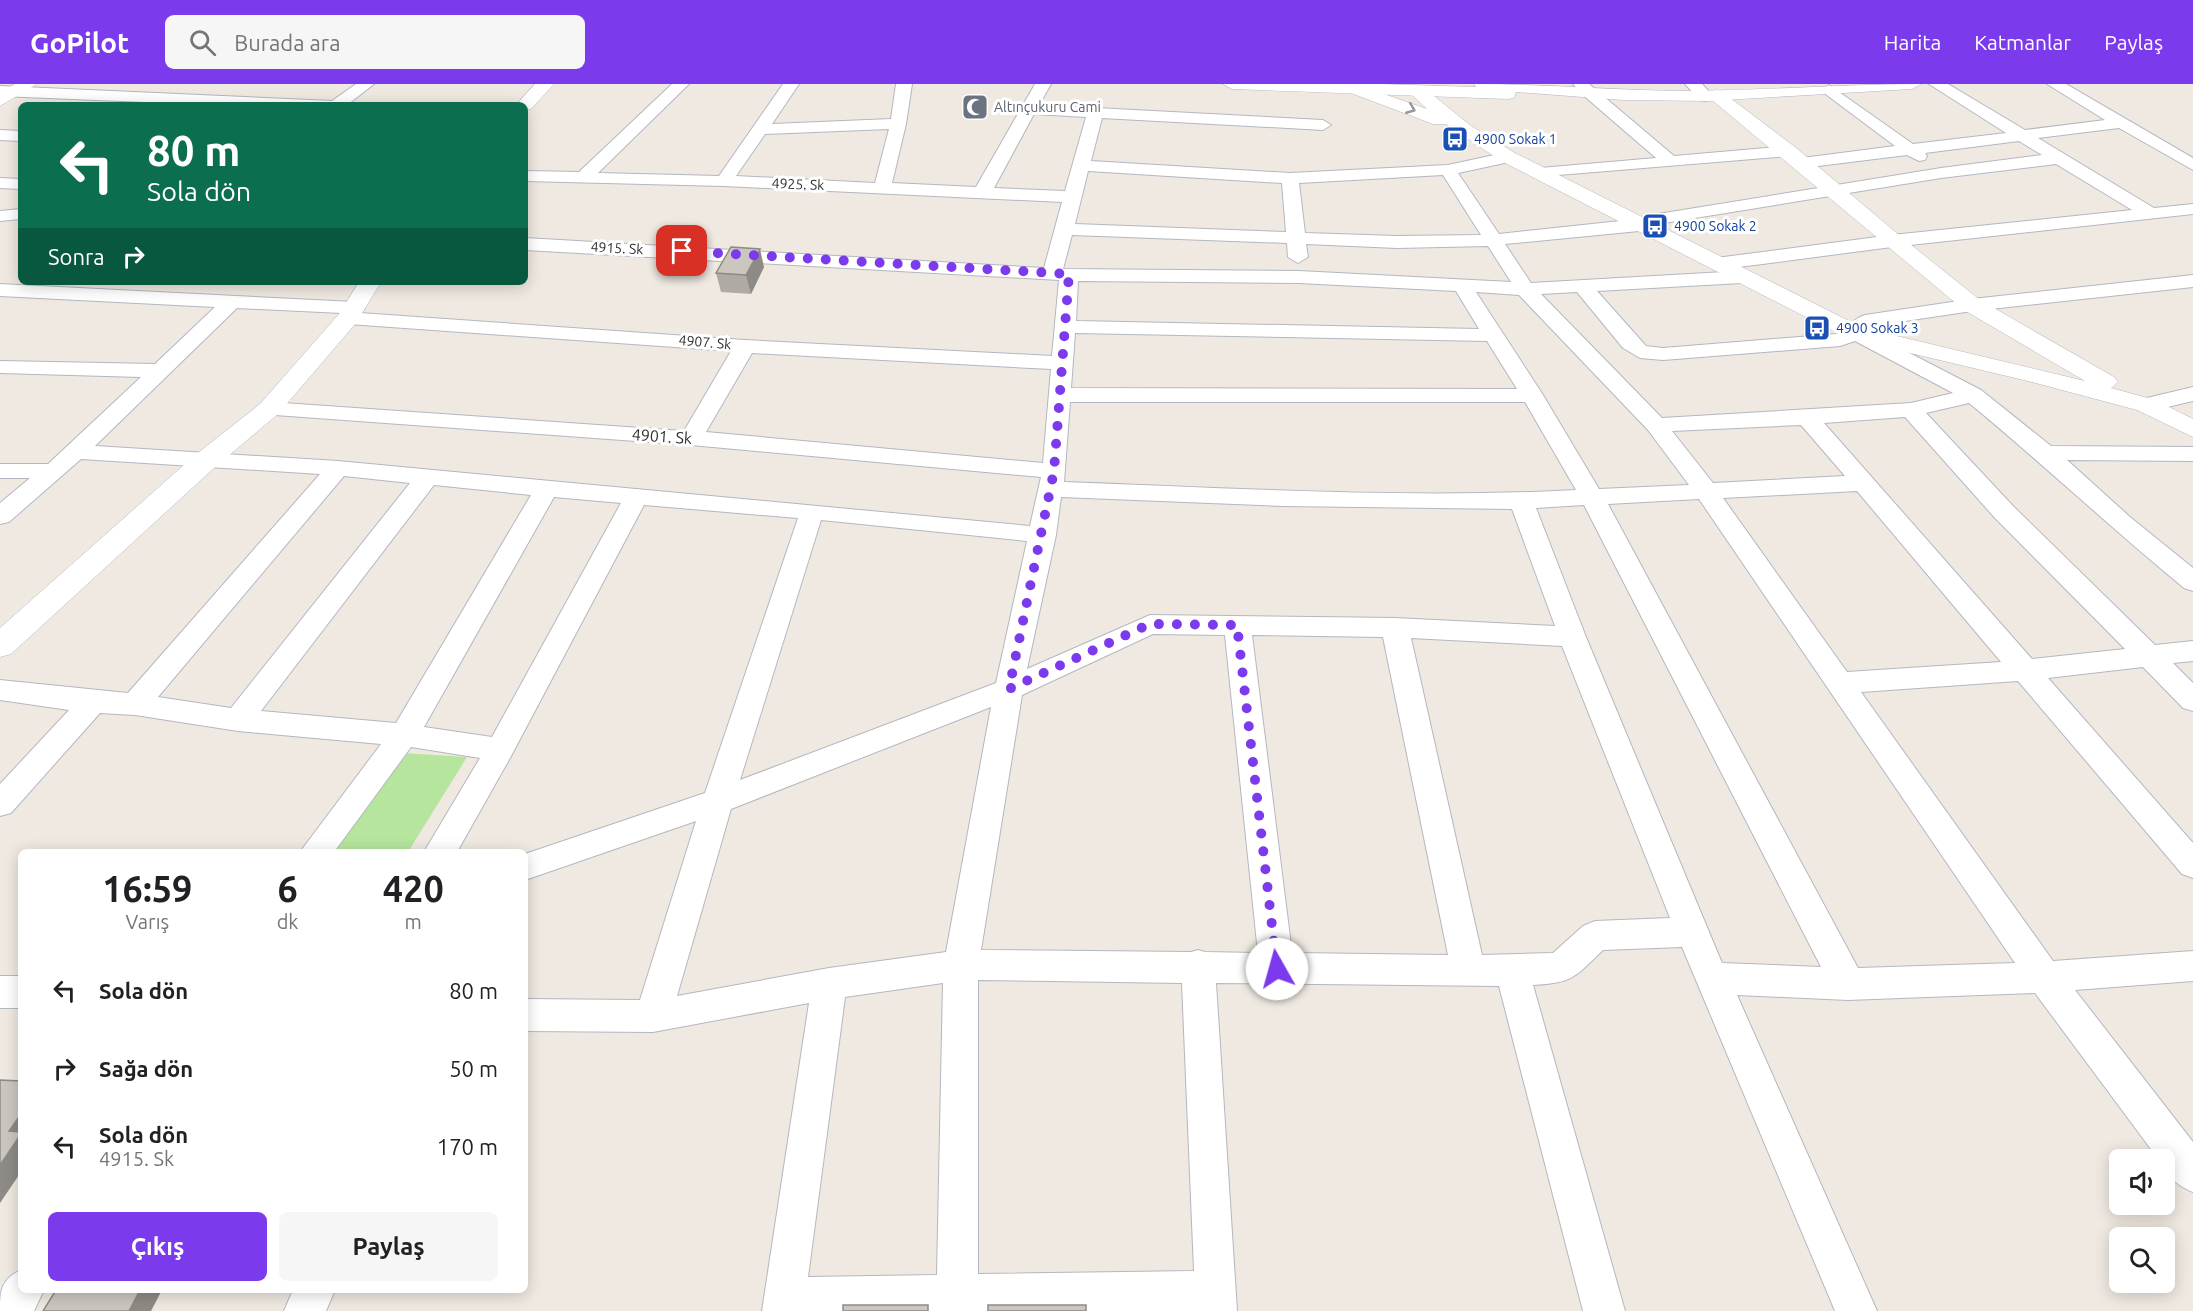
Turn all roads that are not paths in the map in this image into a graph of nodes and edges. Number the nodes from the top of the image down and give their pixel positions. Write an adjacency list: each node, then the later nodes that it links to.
1 (366, 84): 23 (street)
2 (545, 84): 24 (street)
3 (681, 84): 46 (street)
4 (791, 84): 30 (street)
5 (904, 84): 28 (street)
6 (1043, 84): 25 (street)
7 (1232, 84): 12 (street)
8 (1483, 84): 15 (street)
9 (1912, 84): 18 (street)
10 (1937, 84): 33 (street)
11 (2055, 84): 27 (street)
12 (1357, 88): 13 (street); 31 (street, one-way to 31)
13 (1412, 88): 14 (street); 31 (street)
14 (1454, 88): 15 (street); 36 (street)
15 (1585, 88): 20 (street); 39 (street)
16 (1789, 88): 18 (street); 20 (street)
17 (281, 90): 22 (street)
18 (1829, 90): 35 (street)
19 (11, 92): 21 (street)
20 (1704, 92): 37 (street)
21 (223, 102)
22 (267, 102)
23 (341, 102)
24 (528, 102)
25 (1031, 109): 26 (street); 53 (street)
26 (1095, 113): 29 (street); 40 (street)
27 (2123, 123): 33 (street); 41 (street)
28 (898, 124): 30 (street); 51 (street)
29 (1323, 125)
30 (760, 129): 48 (street)
31 (1464, 130): 36 (street)
32 (0, 135): 34 (street)
33 (2024, 135): 35 (street); 38 (street)
34 (18, 136)
35 (1911, 150): 37 (street); 43 (street)
36 (1502, 153): 42 (street); 44 (street)
37 (1795, 157): 39 (street); 52 (street)
38 (2061, 158): 43 (street); 56 (street)
39 (1671, 162): 44 (street)
40 (1079, 165): 47 (street); 54 (street)
41 (2193, 165)
42 (1448, 170): 47 (street); 62 (street)
43 (1941, 172): 52 (street)
44 (1540, 173): 59 (street)
45 (528, 176): 46 (street, 4925. Sk)
46 (584, 177): 48 (street, 4925. Sk)
47 (1290, 178): 61 (street)
48 (724, 181): 51 (street, 4925. Sk)
49 (0, 183): 50 (street)
50 (18, 184)
51 (882, 188): 53 (street, 4925. Sk)
52 (1834, 190): 59 (street); 63 (street)
53 (982, 193): 54 (street, 4925. Sk)
54 (1071, 196): 60 (street)
55 (2193, 209): 56 (street)
56 (2148, 212): 63 (street)
57 (18, 214): 58 (street)
58 (0, 216)
59 (1648, 222): 62 (street); 65 (street)
60 (1063, 230): 61 (street); 66 (street)
61 (1298, 240): 62 (street); 67 (street)
62 (1492, 240): 76 (street)
63 (1892, 242): 65 (street); 80 (street)
64 (528, 244): 66 (street, 4915. Sk)
65 (1716, 264): 68 (street)
66 (1061, 274): 67 (street, 4915. Sk); 82 (street)
67 (1299, 277): 71 (street, 4915. Sk)
68 (1742, 277): 75 (street, 4915. Sk); 83 (street)
69 (18, 280): 77 (street)
70 (2193, 281): 80 (street)
71 (1461, 284): 76 (street, 4915. Sk); 84 (street)
72 (116, 285): 78 (street)
73 (238, 285): 79 (street)
74 (368, 285): 81 (street)
75 (1582, 286): 76 (street, 4915. Sk); 83 (street)
76 (1525, 289): 97 (street)
77 (1, 290): 78 (street, 4907. Sk)
78 (102, 296): 79 (street, 4907. Sk)
79 (225, 303): 81 (street, 4907. Sk); 88 (street)
80 (1972, 305): 83 (street); 93 (street)
81 (352, 313): 85 (street, 4907. Sk); 94 (street)
82 (1066, 327): 84 (street); 86 (street)
83 (1855, 333): 92 (street); 93 (street)
84 (1492, 335): 91 (street)
85 (745, 346): 86 (street, 4907. Sk); 99 (street)
86 (1062, 363): 90 (street)
87 (0, 367): 88 (street)
88 (159, 371): 100 (street)
89 (2193, 394): 93 (street)
90 (1060, 395): 91 (street); 108 (street)
91 (1532, 395): 113 (street)
92 (1973, 395): 95 (street); 101 (street)
93 (2146, 405): 98 (street)
94 (269, 409): 99 (street, 4901. Sk); 103 (street)
95 (1911, 410): 96 (street); 124 (street)
96 (1807, 418): 97 (street); 109 (street)
97 (1656, 425): 111 (street)
98 (2193, 429)
99 (691, 438): 108 (street, 4901. Sk)
100 (76, 452): 103 (street); 106 (street)
101 (2045, 453): 102 (street); 118 (street)
102 (2193, 454)
103 (204, 462): 104 (street); 122 (street)
104 (338, 468): 107 (street); 131 (street)
105 (0, 471): 106 (street)
106 (54, 471): 116 (street)
107 (428, 476): 110 (street); 132 (street)
108 (1052, 480): 114 (street, 4901. Sk); 117 (street)
109 (1862, 483): 111 (street, 4901. Sk); 125 (street)
110 (547, 489): 112 (street); 133 (street)
111 (1707, 491): 113 (street, 4901. Sk); 126 (street)
112 (637, 495): 115 (street); 134 (street)
113 (1593, 499): 114 (street, 4901. Sk); 151 (street)
114 (1521, 501): 121 (street)
115 (812, 511): 117 (street); 135 (street)
116 (0, 516)
117 (1043, 535): 127 (street)
118 (2193, 582)
119 (1237, 625): 120 (street); 127 (street); 145 (street)
120 (1395, 628): 121 (street); 146 (street)
121 (1572, 637): 141 (street)
122 (0, 646)
123 (2193, 651): 124 (street)
124 (2148, 654): 125 (street); 129 (street)
125 (2027, 670): 126 (street); 139 (street)
126 (1839, 683): 148 (street)
127 (1009, 689): 135 (street); 142 (street)
128 (0, 690): 130 (street)
129 (2193, 700)
130 (93, 702): 131 (street); 136 (street)
131 (135, 704): 132 (street)
132 (238, 720): 133 (street)
133 (404, 735): 134 (street); 137 (street)
134 (500, 750): 138 (street)
135 (718, 801): 140 (street); 155 (street)
136 (0, 804)
137 (318, 849)
138 (442, 849)
139 (2193, 865)
140 (528, 866)
141 (1692, 932): 147 (street); 149 (street)
142 (961, 965): 143 (street); 150 (street); 160 (street)
143 (1198, 965): 145 (street); 159 (street)
144 (2193, 966): 148 (street)
145 (1277, 969): 146 (street)
146 (1468, 970): 147 (street)
147 (1512, 970): 164 (street)
148 (2044, 977): 151 (street); 156 (street)
149 (1713, 978): 151 (street); 165 (street)
150 (829, 984): 155 (street); 161 (street)
151 (1848, 984)
152 (0, 992): 153 (street)
153 (18, 992)
154 (528, 1015): 155 (street)
155 (653, 1016)
156 (2193, 1173)
157 (21, 1293): 162 (street)
158 (313, 1293): 163 (street)
159 (1216, 1301): 160 (street)
160 (958, 1302): 161 (street)
161 (785, 1305)
162 (10, 1311)
163 (305, 1311)
164 (1604, 1311)
165 (1856, 1311)

